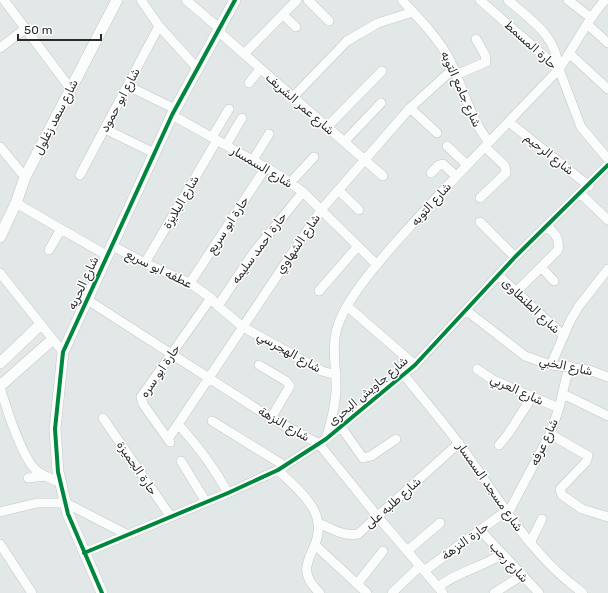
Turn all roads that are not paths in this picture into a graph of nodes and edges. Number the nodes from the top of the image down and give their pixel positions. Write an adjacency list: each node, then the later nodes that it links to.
1 (4, 0): 21 (street)
2 (117, 0): 35 (street, شارع سعد زغلول)
3 (141, 0): 19 (street)
4 (186, 0): 22 (street, شارع عمر الشريف)
5 (227, 0): 15 (street)
6 (235, 0): 15 (street, شارع الحريه)
7 (297, 0): 16 (street)
8 (308, 0): 17 (street)
9 (402, 0): 14 (street, شارع جامع التوبه)
10 (480, 0): 30 (street, حارة المسمط)
11 (508, 0): 30 (street)
12 (568, 0): 18 (street)
13 (605, 0): 18 (street, شارع التوبه)
14 (413, 12): 32 (street, شارع جامع التوبه); 37 (street)
15 (227, 13): 22 (street, شارع الحريه)
16 (283, 15): 20 (street); 26 (street)
17 (329, 21)
18 (589, 21): 24 (street); 27 (street, شارع التوبه)
19 (159, 26): 28 (street); 34 (street, شارع ابو حمود)
20 (296, 27)
21 (26, 28): 25 (street); 35 (street)
22 (219, 30): 26 (street, شارع عمر الشريف); 28 (street, شارع الحريه)
23 (476, 39): 32 (street, شارع الشهاوي)
24 (608, 43)
25 (0, 48)
26 (244, 54): 29 (street, شارع عمر الشريف)
27 (570, 54): 30 (street, شارع التوبه); 36 (street)
28 (197, 68): 41 (street, شارع الحريه)
29 (260, 68): 33 (street); 37 (street, شارع عمر الشريف)
30 (559, 69): 43 (street, شارع التوبه); 59 (street, حارة المسمط)
31 (382, 71): 44 (street)
32 (454, 72): 39 (street, شارع الشهاوي); 51 (street, شارع جامع التوبه)
33 (249, 83)
34 (128, 86): 41 (street, شارع السمسار); 45 (street, شارع ابو حمود)
35 (70, 88): 65 (street, شارع سعد زغلول)
36 (608, 90)
37 (293, 98): 44 (street, شارع عمر الشريف)
38 (381, 103): 49 (street)
39 (410, 108): 46 (street); 57 (street, شارع الشهاوي)
40 (229, 109): 48 (street, شارع البلايزة)
41 (173, 112): 48 (street, شارع السمسار); 54 (street, شارع الحريه)
42 (242, 118): 50 (street)
43 (509, 122): 51 (street, شارع التوبه); 67 (street, شارع الرحيم)
44 (327, 127): 49 (street, شارع عمر الشريف)
45 (104, 129): 54 (street); 62 (street, شارع ابو حمود)
46 (437, 133)
47 (269, 134): 56 (street)
48 (214, 138): 50 (street, شارع السمسار); 84 (street, شارع البلايزة)
49 (344, 142): 57 (street, شارع عمر الشريف)
50 (226, 145): 56 (street, شارع السمسار)
51 (487, 145): 58 (street, شارع التوبه); 71 (street, شارع جامع التوبه)
52 (447, 146): 58 (street)
53 (0, 147): 65 (street)
54 (154, 153): 82 (street, شارع الحريه)
55 (314, 157): 66 (street)
56 (253, 160): 60 (street, شارع السمسار)
57 (364, 160): 63 (street, شارع عمر الشريف); 68 (street, شارع الشهاوي)
58 (467, 165): 64 (street, شارع التوبه)
59 (608, 165): 67 (street, شارع جاويش البحرى)
60 (266, 167): 66 (street, شارع السمسار); 91 (street, حارة ابو سريع)
61 (431, 173): 64 (street)
62 (80, 175)
63 (383, 176)
64 (456, 176): 85 (street, شارع التوبه)
65 (25, 177): 72 (street, شارع سعد زغلول)
66 (290, 183): 69 (street, شارع السمسار)
67 (589, 186): 70 (street, شارع جاويش البحرى)
68 (338, 190): 73 (street, شارع الشهاوي); 74 (street)
69 (302, 192): 73 (street, شارع السمسار); 96 (street, حارة احمد سليمه)
70 (581, 194): 75 (street); 77 (street, شارع جاويش البحرى)
71 (480, 198)
72 (16, 203): 78 (street, عطفه ابو سريع); 79 (street, شارع سعد زغلول)
73 (321, 210): 80 (street, شارع السمسار); 100 (street, شارع الشهاوي)
74 (359, 210)
75 (608, 220)
76 (480, 222): 83 (street)
77 (547, 226): 83 (street, شارع جاويش البحرى); 86 (street)
78 (61, 229): 81 (street); 82 (street, عطفه ابو سريع)
79 (0, 237)
80 (358, 246): 85 (street, شارع السمسار); 92 (street)
81 (50, 250)
82 (109, 250): 84 (street, عطفه ابو سريع); 95 (street, شارع الحريه)
83 (515, 257): 89 (street, شارع جاويش البحرى)
84 (145, 263): 91 (street, عطفه ابو سريع)
85 (377, 265): 97 (street, شارع التوبه)
86 (541, 267): 90 (street); 93 (street)
87 (608, 269): 101 (street)
88 (0, 273): 99 (street)
89 (499, 276): 93 (street, شارع الطنطاوى); 98 (street, شارع جاويش البحرى)
90 (554, 281)
91 (190, 283): 94 (street, عطفه ابو سريع)
92 (319, 291)
93 (516, 292): 101 (street, شارع الطنطاوى)
94 (211, 298): 96 (street, عطفه ابو سريع); 104 (street, حارة ابو سره)
95 (86, 299): 103 (street, شارع الحريه); 104 (street, شارع النزهة)
96 (218, 306): 100 (street, عطفه ابو سريع)
97 (347, 306): 107 (street); 111 (street, شارع التوبه)
98 (467, 311): 107 (street, شارع جاويش البحرى); 108 (street, شارع الخبي)
99 (40, 325): 102 (street); 105 (street)
100 (243, 327): 111 (street, شارع الهجرسي); 113 (street, شارع الشهاوي)
101 (564, 336): 108 (street)
102 (52, 340): 103 (street); 115 (street)
103 (62, 352): 135 (street, شارع الحريه)
104 (172, 353): 113 (street, شارع النزهة); 127 (street, حارة ابو سره)
105 (0, 363)
106 (259, 365): 121 (street)
107 (415, 365): 112 (street, شارع جاويش البحرى)
108 (551, 365): 109 (street, شارع الخبي)
109 (569, 366): 114 (street, شارع الخبي); 116 (street, شارع عرفه)
110 (477, 369): 117 (street, شارع العربي)
111 (336, 375): 128 (street, شارع التوبه)
112 (404, 375): 124 (street, شارع جاويش البحرى); 129 (street, شارع مسجد السمسار)
113 (210, 377): 121 (street, شارع النزهة); 123 (street, شارع الشهاوي)
114 (608, 377)
115 (0, 386): 133 (street)
116 (563, 394): 118 (street, شارع عرفه); 119 (street)
117 (532, 396): 118 (street, شارع العربي); 130 (street)
118 (559, 408): 125 (street, شارع عرفه)
119 (608, 416)
120 (103, 418): 141 (street, حارة الجميزة)
121 (271, 418): 128 (street, شارع النزهة)
122 (212, 421): 132 (street)
123 (178, 424): 127 (street, شارع الشهاوي); 136 (street)
124 (341, 427): 126 (street); 128 (street, شارع جاويش البحرى)
125 (550, 434): 140 (street, شارع عرفه); 143 (street)
126 (396, 439)
127 (170, 441)
128 (323, 441): 132 (street, شارع جاويش البحرى); 142 (street, شارع النزهة)
129 (459, 443): 140 (street, شارع مسجد السمسار); 142 (street, شارع طلبه على)
130 (499, 445)
131 (181, 461): 137 (street)
132 (282, 468): 136 (street, شارع جاويش البحرى); 145 (street)
133 (46, 476): 134 (street); 135 (street)
134 (28, 478)
135 (61, 483): 138 (street, شارع الحريه)
136 (228, 493): 137 (street, شارع جاويش البحرى)
137 (206, 502): 141 (street, شارع جاويش البحرى)
138 (66, 503): 139 (street); 148 (street); 154 (street, شارع الحريه)
139 (0, 512)
140 (507, 512): 147 (street, حارة النزهة); 150 (street, شارع مسجد السمسار)
141 (171, 517): 148 (street, شارع جاويش البحرى)
142 (378, 517): 145 (street, شارع طلبه على); 153 (street, شارع النزهة)
143 (608, 517)
144 (542, 519): 150 (street)
145 (318, 523): 151 (street)
146 (440, 523): 153 (street)
147 (480, 530): 155 (street, شارع رجب); 156 (street, حارة النزهة)
148 (128, 535): 154 (street, شارع جاويش البحرى)
149 (0, 544): 161 (street)
150 (530, 544): 167 (street, شارع مسجد السمسار)
151 (315, 545): 158 (street); 163 (street)
152 (383, 551): 158 (street)
153 (407, 551): 156 (street, شارع النزهة)
154 (84, 553): 162 (street, شارع الحريه)
155 (502, 554): 157 (street, شارع رجب); 159 (street)
156 (422, 569): 159 (street, شارع النزهة); 165 (street, حارة النزهة)
157 (522, 576): 160 (street); 166 (street, شارع رجب)
158 (357, 584): 164 (street)
159 (441, 590)
160 (498, 592)
161 (32, 593)
162 (102, 593)
163 (320, 593)
164 (367, 593)
165 (392, 593)
166 (539, 593)
167 (583, 593)

